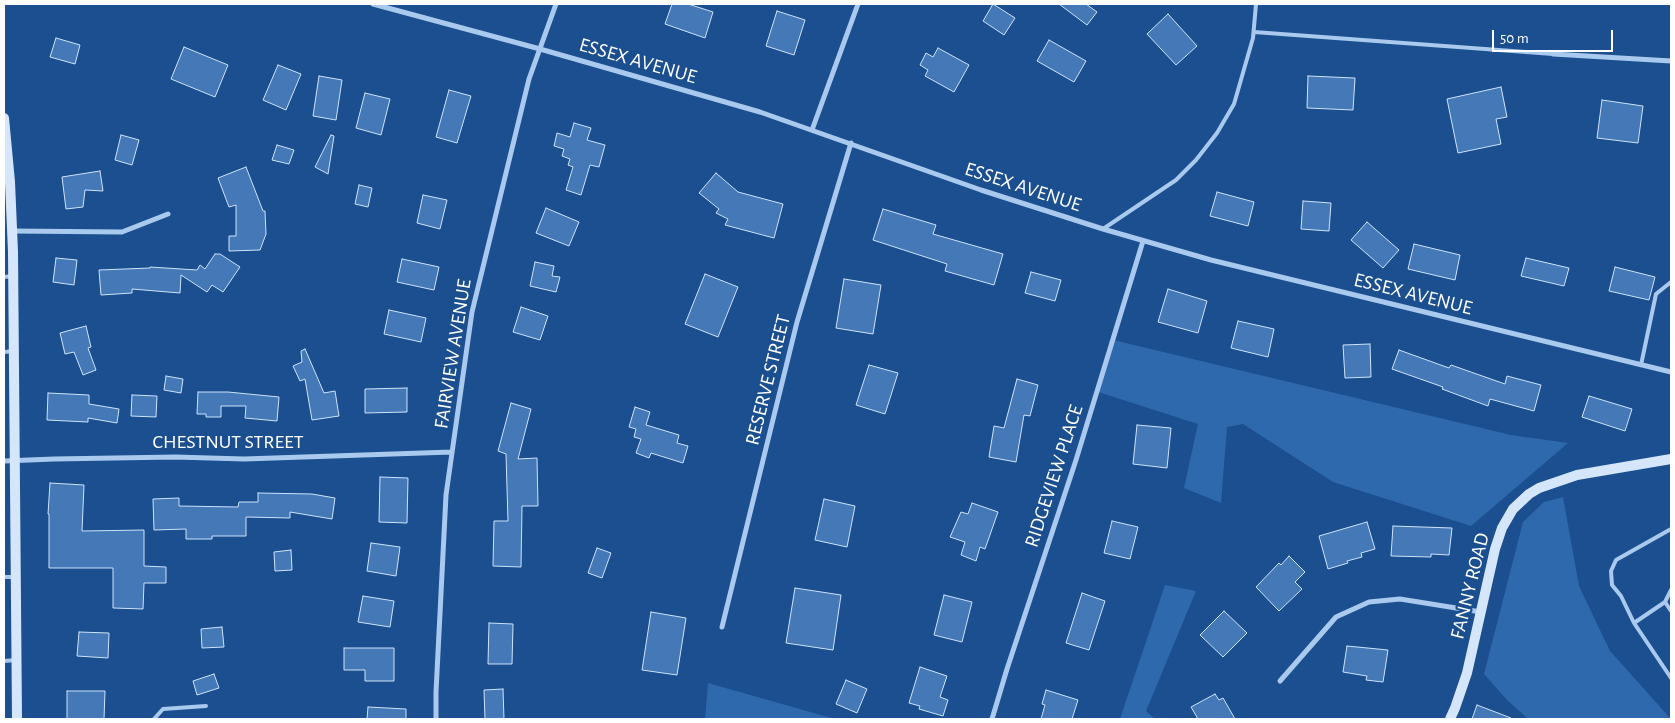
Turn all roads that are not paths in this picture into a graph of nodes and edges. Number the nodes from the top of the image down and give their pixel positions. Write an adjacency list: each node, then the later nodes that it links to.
1 (373, 4): 6 (street, ESSEX AVENUE)
2 (556, 4): 6 (street, FAIRVIEW AVENUE)
3 (858, 4): 10 (street)
4 (1256, 4): 5 (lane)
5 (1254, 32): 7 (lane); 13 (lane)
6 (540, 49): 10 (street, ESSEX AVENUE); 21 (street, FAIRVIEW AVENUE)
7 (1553, 54): 8 (street)
8 (1671, 61)
9 (4, 118): 14 (street)
10 (812, 130): 11 (street, ESSEX AVENUE)
11 (851, 143): 13 (street, ESSEX AVENUE); 32 (street, RESERVE STREET)
12 (168, 214): 14 (street)
13 (1103, 229): 15 (street, ESSEX AVENUE)
14 (12, 231): 16 (street)
15 (1143, 240): 19 (street, ESSEX AVENUE); 41 (street, RIDGEVIEW PLACE)
16 (8, 276): 18 (street)
17 (1671, 282): 19 (lane)
18 (9, 351): 23 (street)
19 (1641, 365): 20 (street, ESSEX AVENUE)
20 (1671, 372)
21 (452, 452): 23 (street, CHESTNUT STREET); 40 (street, FAIRVIEW AVENUE)
22 (1671, 459): 30 (street, FANNY ROAD)
23 (9, 461): 26 (street)
24 (1671, 529): 31 (lane)
25 (4, 577): 26 (lane)
26 (15, 577): 34 (street)
27 (1671, 590): 28 (lane)
28 (1664, 602): 29 (lane); 31 (lane)
29 (1671, 611)
30 (1481, 612): 36 (street); 42 (street, FANNY ROAD)
31 (1634, 623): 35 (lane)
32 (722, 627)
33 (4, 660): 34 (lane)
34 (16, 660): 38 (street)
35 (1671, 678)
36 (1280, 681)
37 (206, 706): 39 (lane)
38 (16, 719)
39 (154, 719)
40 (436, 719)
41 (992, 719)
42 (1450, 719)

